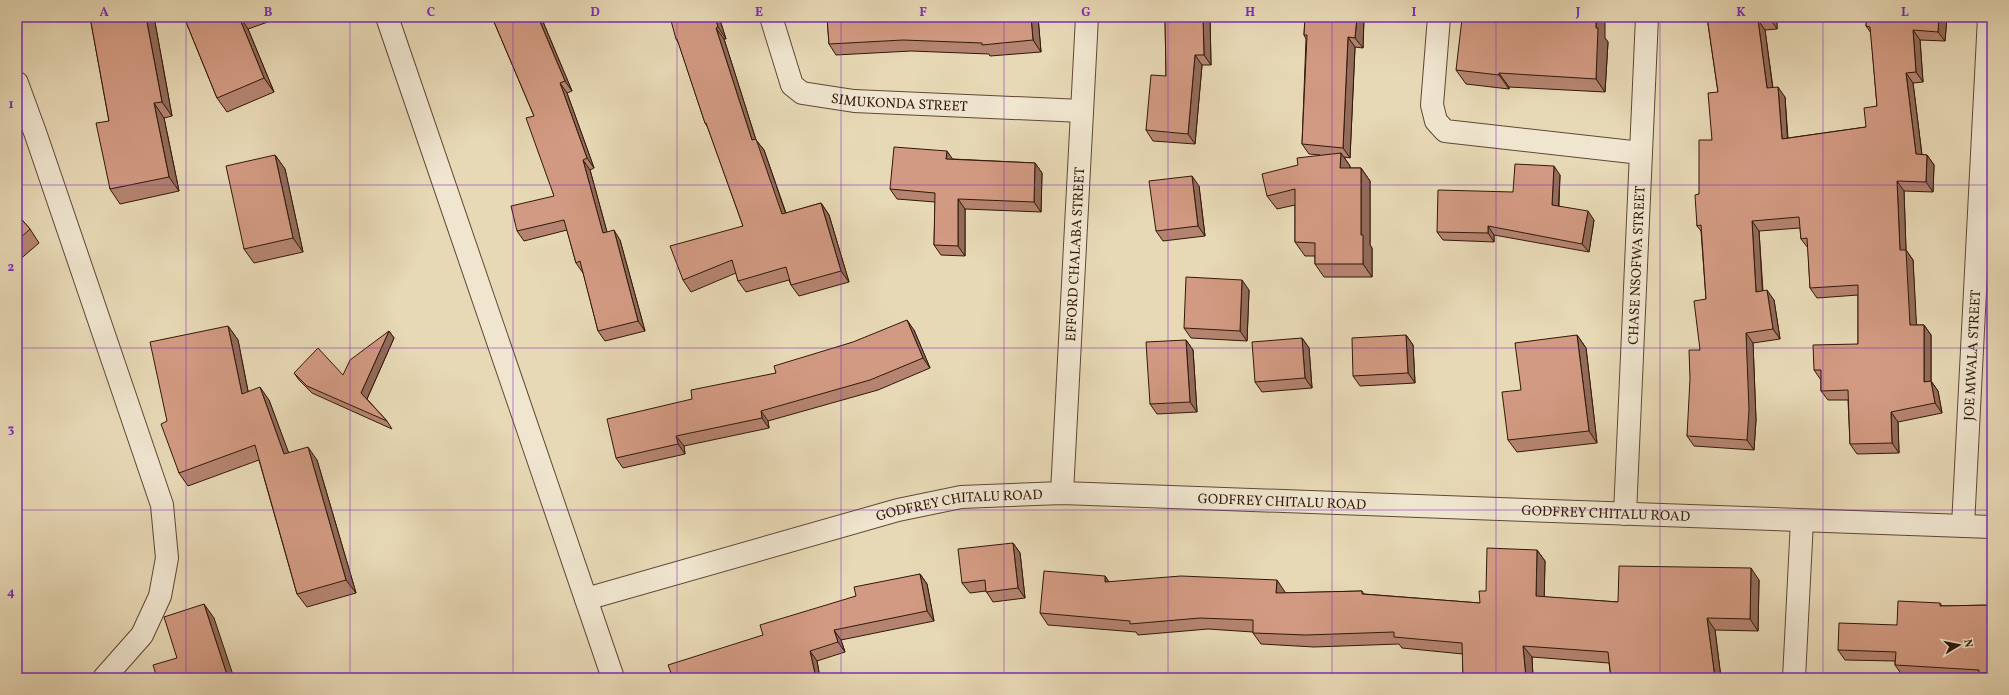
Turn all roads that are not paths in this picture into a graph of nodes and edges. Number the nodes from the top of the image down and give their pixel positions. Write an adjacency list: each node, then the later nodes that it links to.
1 (387, 17): 16 (street)
2 (771, 17): 8 (street, SIMUKONDA STREET)
3 (1087, 17): 8 (street, EFFORD CHALABA STREET)
4 (1439, 17): 10 (street)
5 (1647, 17): 10 (street, CHASE NSOFWA STREET)
6 (1989, 17): 9 (street, JOE MWALA STREET)
7 (17, 83): 17 (street)
8 (1082, 111): 11 (street, EFFORD CHALABA STREET)
9 (1987, 137): 14 (street, JOE MWALA STREET)
10 (1641, 153): 12 (street, CHASE NSOFWA STREET)
11 (1062, 493): 12 (street, GODFREY CHITALU ROAD); 16 (street, GODFREY CHITALU ROAD)
12 (1625, 514): 13 (street, GODFREY CHITALU ROAD)
13 (1802, 521): 14 (street, GODFREY CHITALU ROAD); 19 (street)
14 (1963, 526): 15 (street, GODFREY CHITALU ROAD)
15 (1992, 527)
16 (586, 599): 18 (street)
17 (104, 678)
18 (613, 678)
19 (1794, 678)

